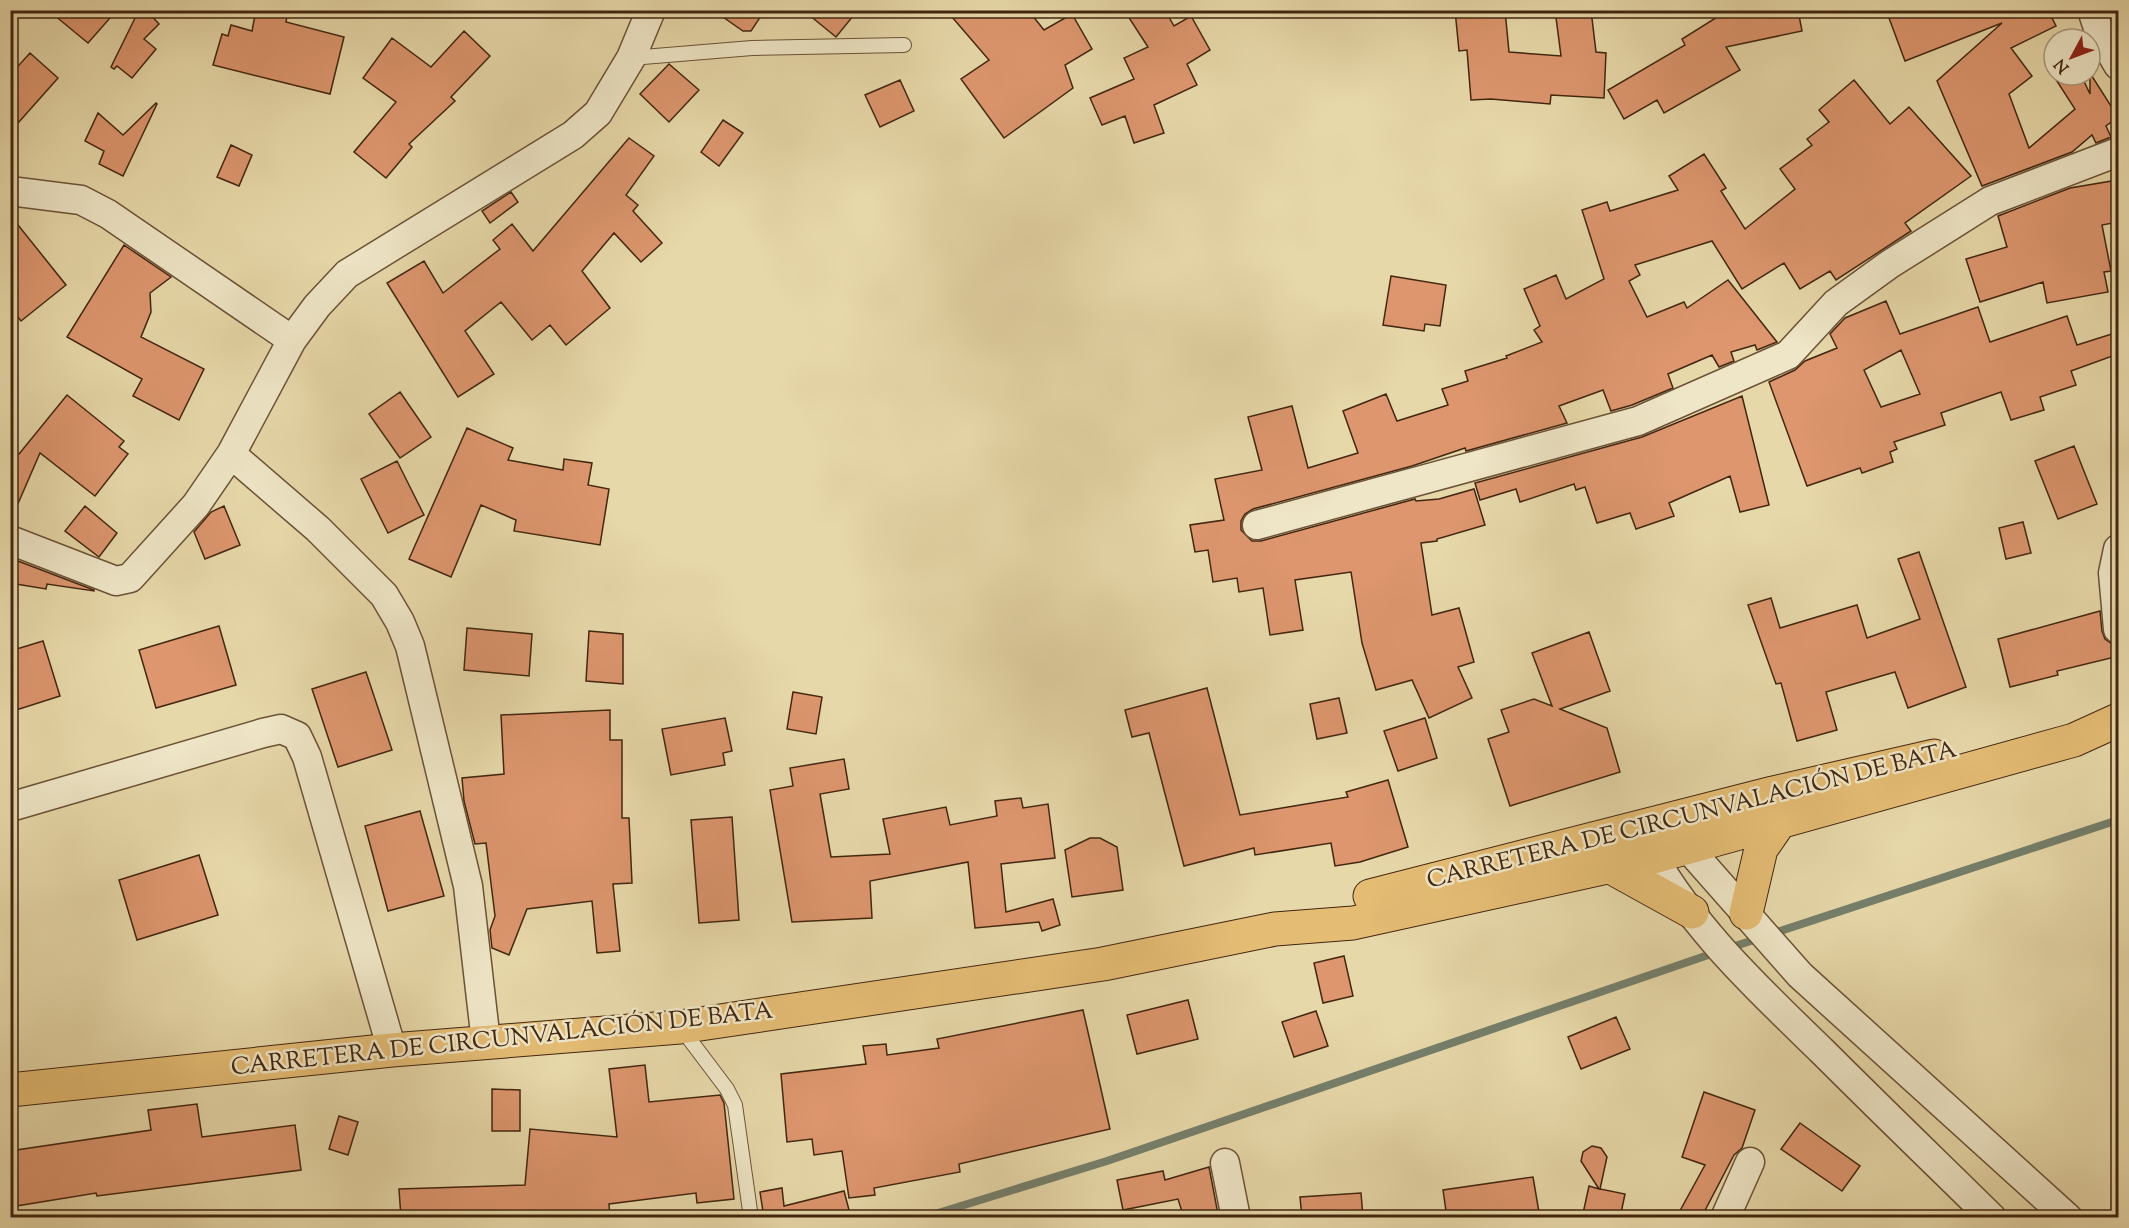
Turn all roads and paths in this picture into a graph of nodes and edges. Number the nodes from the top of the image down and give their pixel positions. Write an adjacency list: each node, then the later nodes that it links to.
1 (651, 10): 4 (street)
2 (2092, 10): 5 (street)
3 (904, 45): 4 (lane)
4 (631, 58): 8 (street)
5 (2118, 65)
6 (2118, 152): 10 (street)
7 (10, 191): 8 (street)
8 (292, 340): 9 (street)
9 (231, 454): 11 (street); 24 (street)
10 (1257, 525)
11 (10, 540)
12 (2118, 549): 13 (street)
13 (2118, 629)
14 (2116, 721): 16 (main road, CARRETERA DE CIRCUNVALACIÓN DE BATA); 17 (main road, CARRETERA DE CIRCUNVALACIÓN DE BATA)
15 (10, 807): 25 (street)
16 (1781, 820): 17 (main road, CARRETERA DE CIRCUNVALACIÓN DE BATA); 20 (main road)
17 (1680, 834): 18 (main road, CARRETERA DE CIRCUNVALACIÓN DE BATA); 20 (street)
18 (1645, 843): 19 (main road, CARRETERA DE CIRCUNVALACIÓN DE BATA); 21 (street); 22 (main road, CARRETERA DE CIRCUNVALACIÓN DE BATA)
19 (1609, 867): 21 (main road); 22 (main road, CARRETERA DE CIRCUNVALACIÓN DE BATA)
20 (1748, 916): 33 (street)
21 (1697, 917): 32 (street)
22 (1275, 929): 23 (main road, CARRETERA DE CIRCUNVALACIÓN DE BATA)
23 (680, 1027): 24 (main road, CARRETERA DE CIRCUNVALACIÓN DE BATA); 29 (lane)
24 (486, 1042): 25 (main road, CARRETERA DE CIRCUNVALACIÓN DE BATA)
25 (392, 1050): 26 (main road, CARRETERA DE CIRCUNVALACIÓN DE BATA)
26 (10, 1090)
27 (1750, 1162): 31 (street)
28 (1225, 1163): 30 (street)
29 (752, 1218)
30 (1236, 1218)
31 (1725, 1218)
32 (1992, 1218)
33 (2068, 1218)

